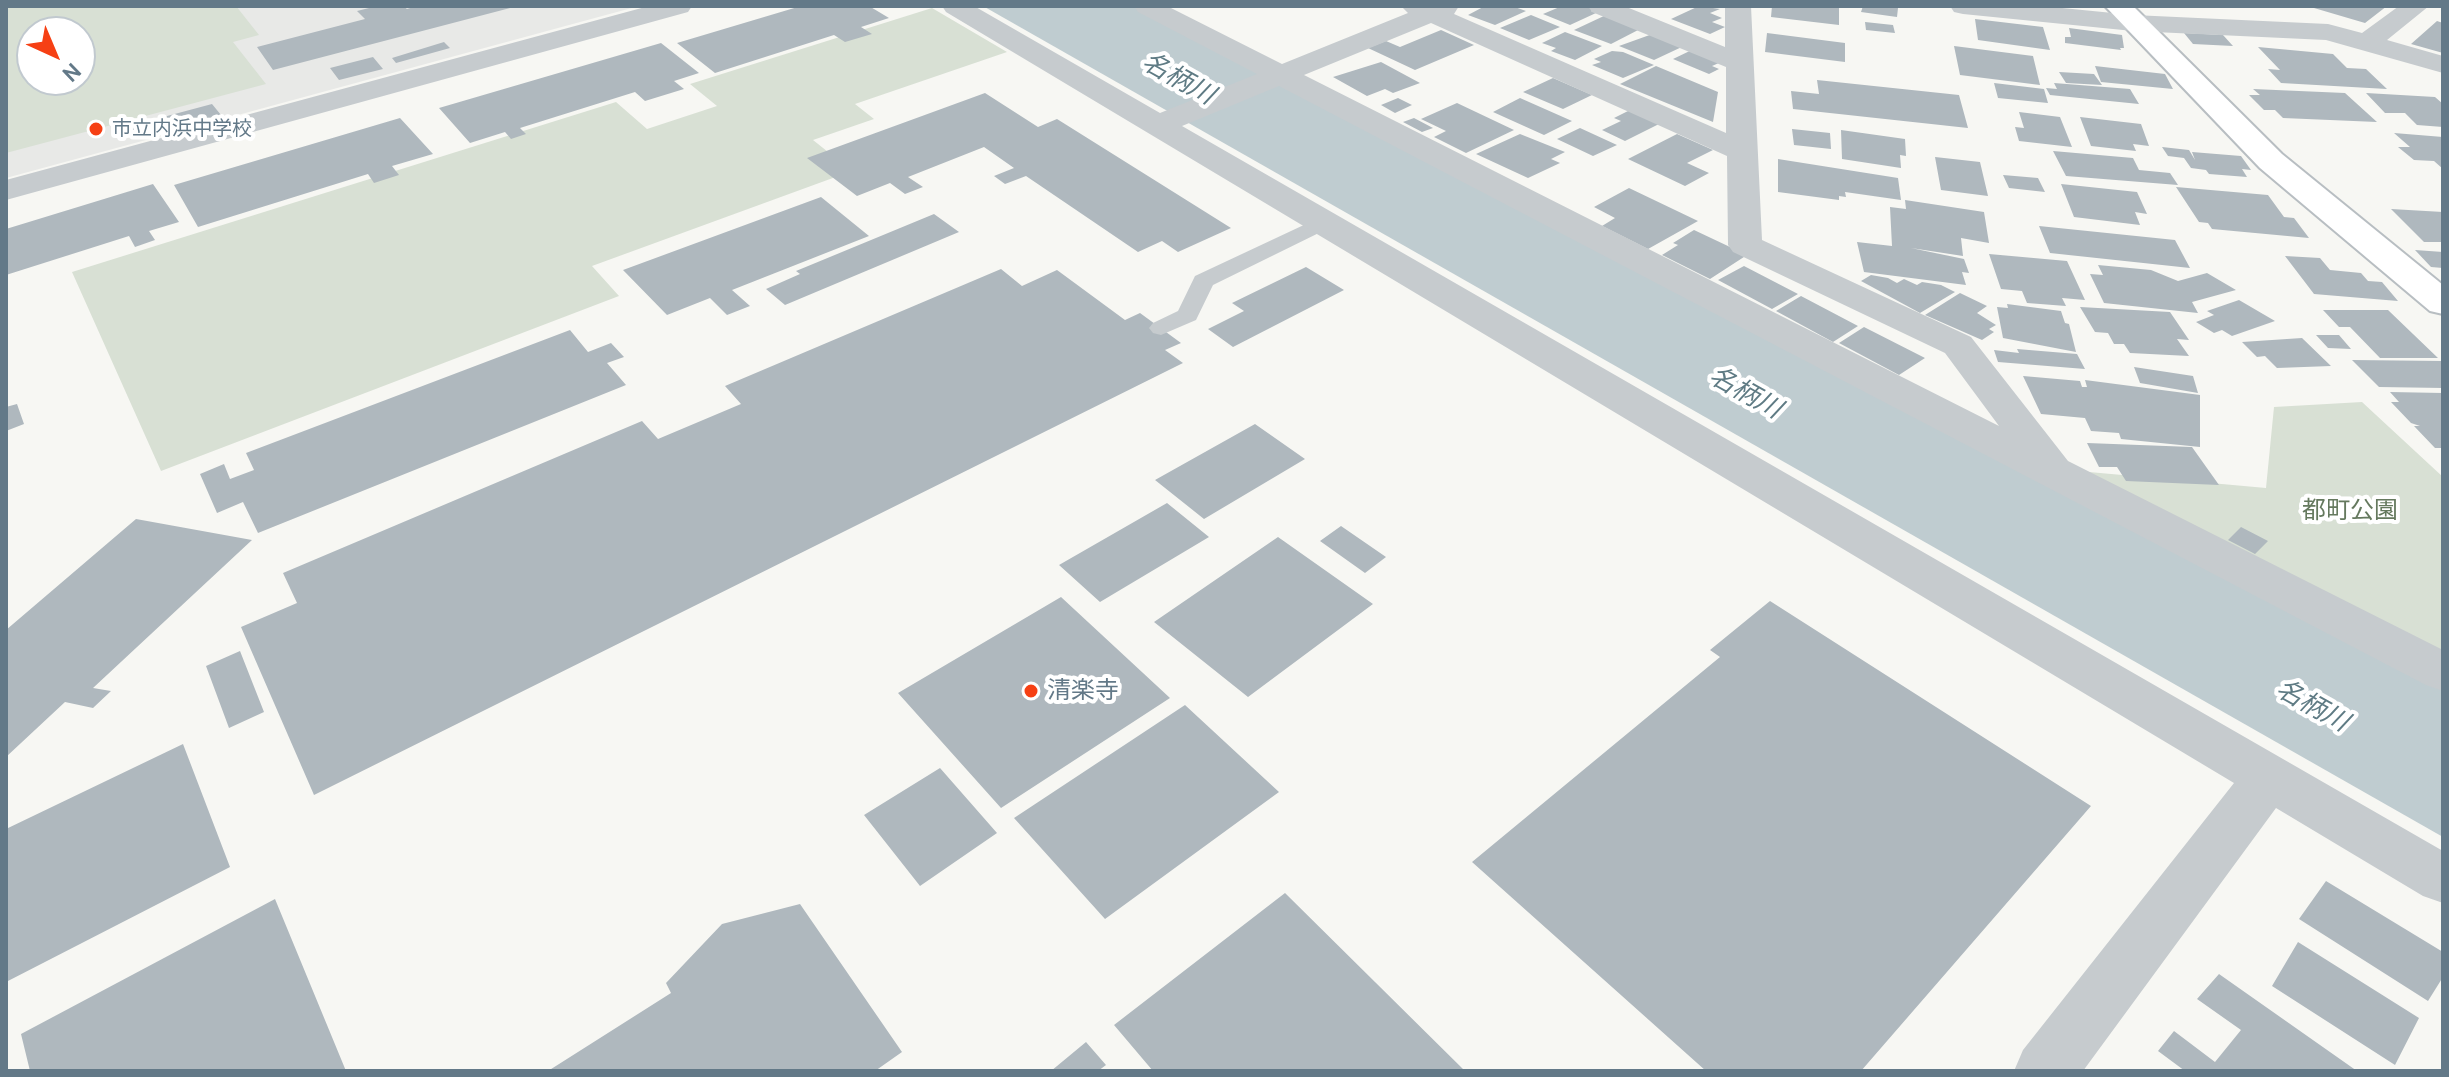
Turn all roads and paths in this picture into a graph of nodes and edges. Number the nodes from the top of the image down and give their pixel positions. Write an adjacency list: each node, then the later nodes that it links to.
1 (679, 6): 16 (street)
2 (955, 6): 14 (street)
3 (1147, 6): 13 (street)
4 (1601, 6): 11 (street)
5 (1738, 6): 11 (street)
6 (1963, 6): 9 (street)
7 (2416, 6): 10 (street)
8 (1431, 8): 13 (street); 15 (street)
9 (2126, 14): 10 (street); 18 (street)
10 (2366, 43): 12 (street)
11 (1739, 62): 15 (street)
12 (2443, 65)
13 (1282, 74): 14 (street); 20 (street)
14 (1157, 125): 17 (street)
15 (1741, 151): 20 (street)
16 (6, 190)
17 (1323, 222): 19 (lane); 22 (street)
18 (2443, 303)
19 (1161, 328)
20 (2058, 476): 21 (street)
21 (2443, 672)
22 (2270, 776): 23 (street); 24 (street)
23 (2443, 879)
24 (2045, 1071)

